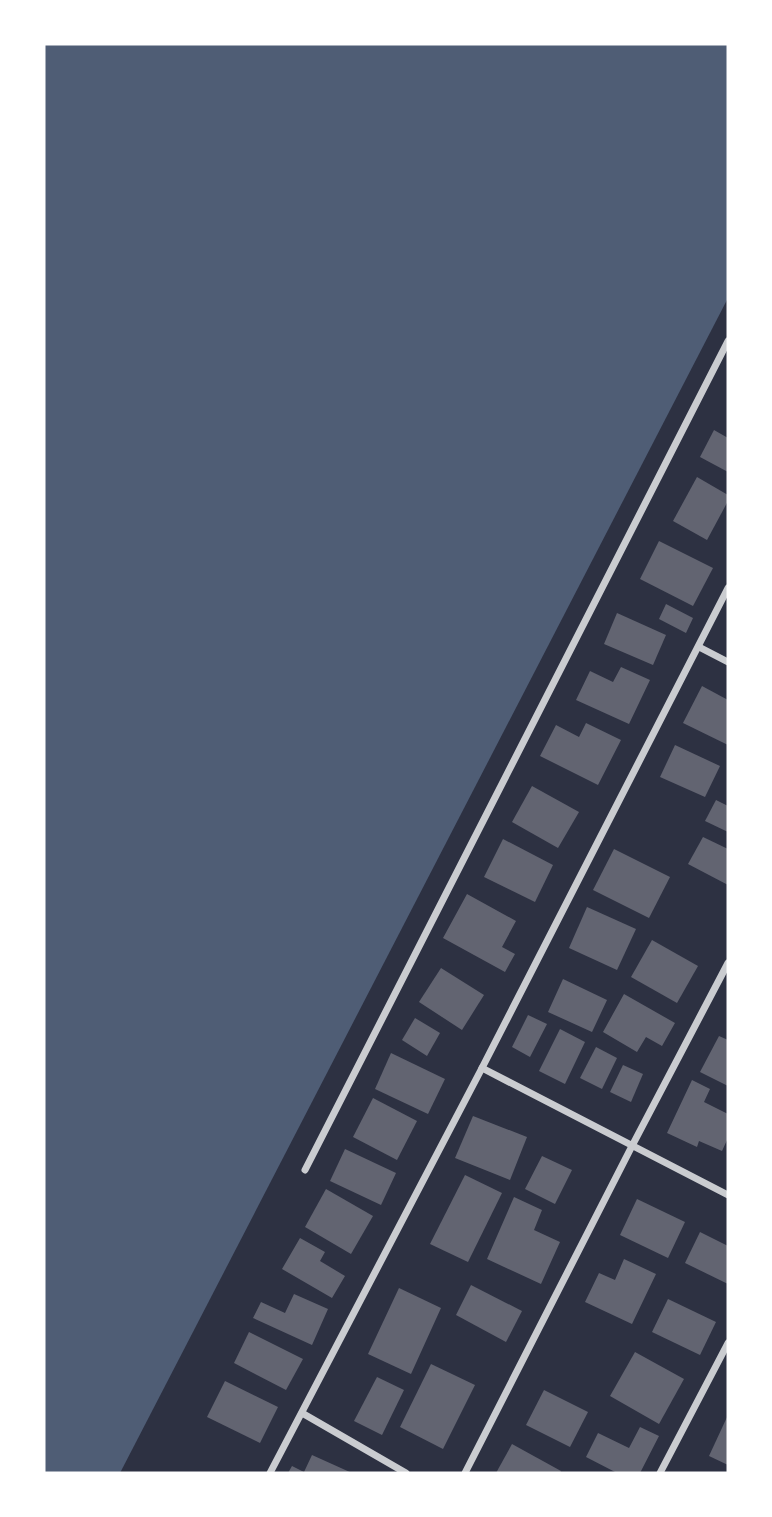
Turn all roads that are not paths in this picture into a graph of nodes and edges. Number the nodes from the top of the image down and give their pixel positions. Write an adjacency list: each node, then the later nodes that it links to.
1 (728, 341): 8 (street)
2 (728, 588): 3 (street)
3 (698, 647): 4 (street); 6 (street)
4 (728, 662)
5 (728, 963): 7 (street)
6 (482, 1068): 7 (street); 11 (street)
7 (632, 1146): 9 (street); 14 (street)
8 (305, 1170)
9 (728, 1195)
10 (728, 1343): 15 (street)
11 (302, 1413): 12 (street); 13 (street)
12 (270, 1473)
13 (406, 1473)
14 (466, 1473)
15 (660, 1473)

